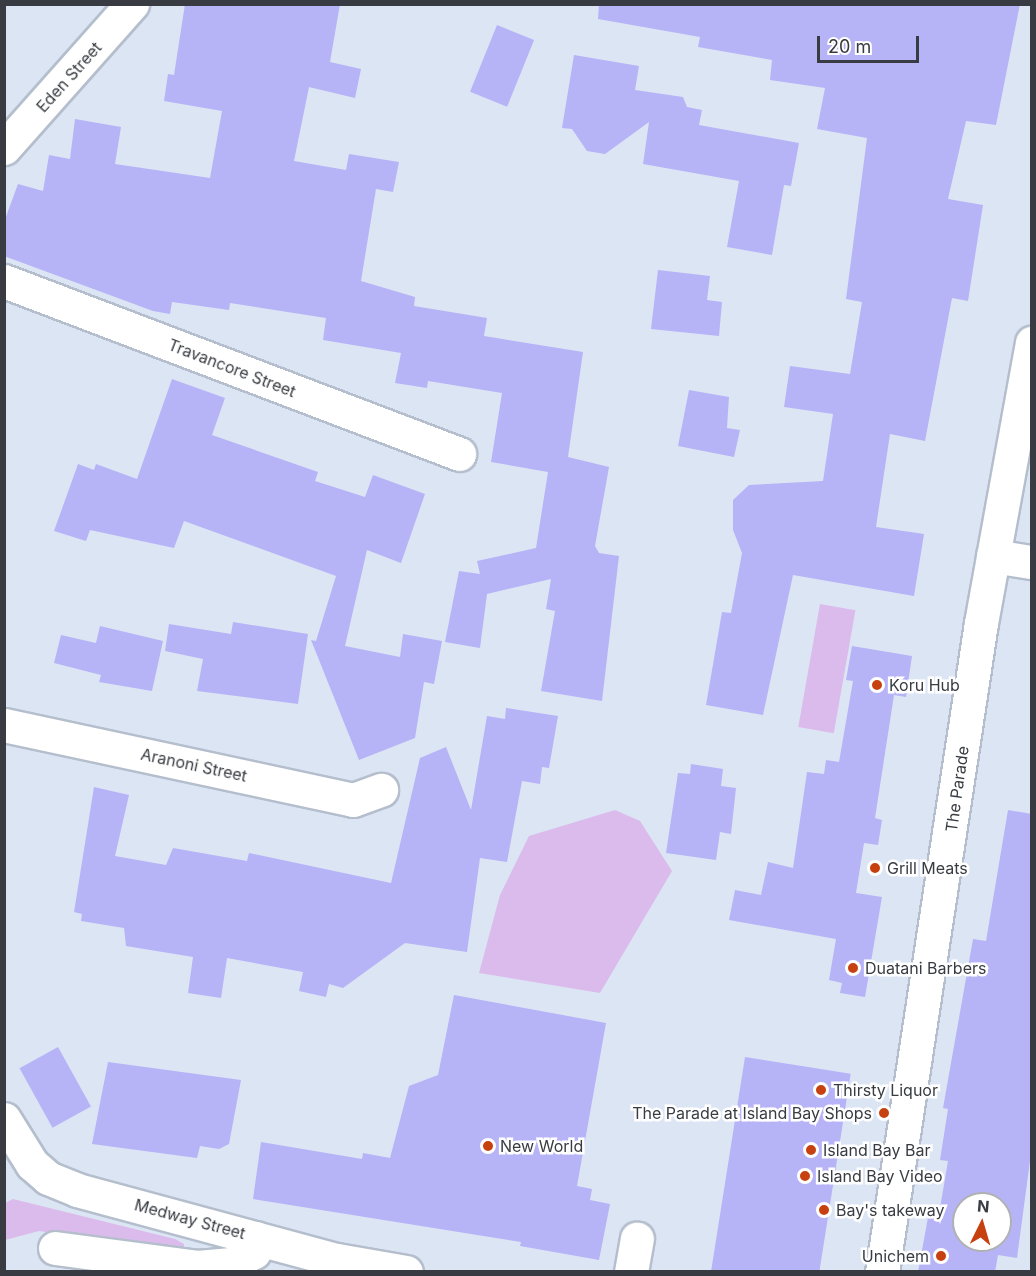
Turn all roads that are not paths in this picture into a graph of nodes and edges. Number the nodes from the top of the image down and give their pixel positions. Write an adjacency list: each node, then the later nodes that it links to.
1 (132, 4): 2 (street, Eden Street)
2 (4, 148)
3 (4, 282): 5 (street, Travancore Street)
4 (1032, 343): 6 (street, The Parade)
5 (459, 454)
6 (993, 556): 7 (street); 17 (street, The Parade)
7 (1032, 562)
8 (4, 725): 9 (street, Aranoni Street)
9 (381, 790)
10 (4, 1119): 11 (street, Medway Street)
11 (256, 1238): 13 (street); 14 (street, Medway Street)
12 (637, 1239): 16 (street)
13 (55, 1248)
14 (335, 1266): 15 (street, Medway Street)
15 (406, 1272)
16 (631, 1272)
17 (882, 1272)

